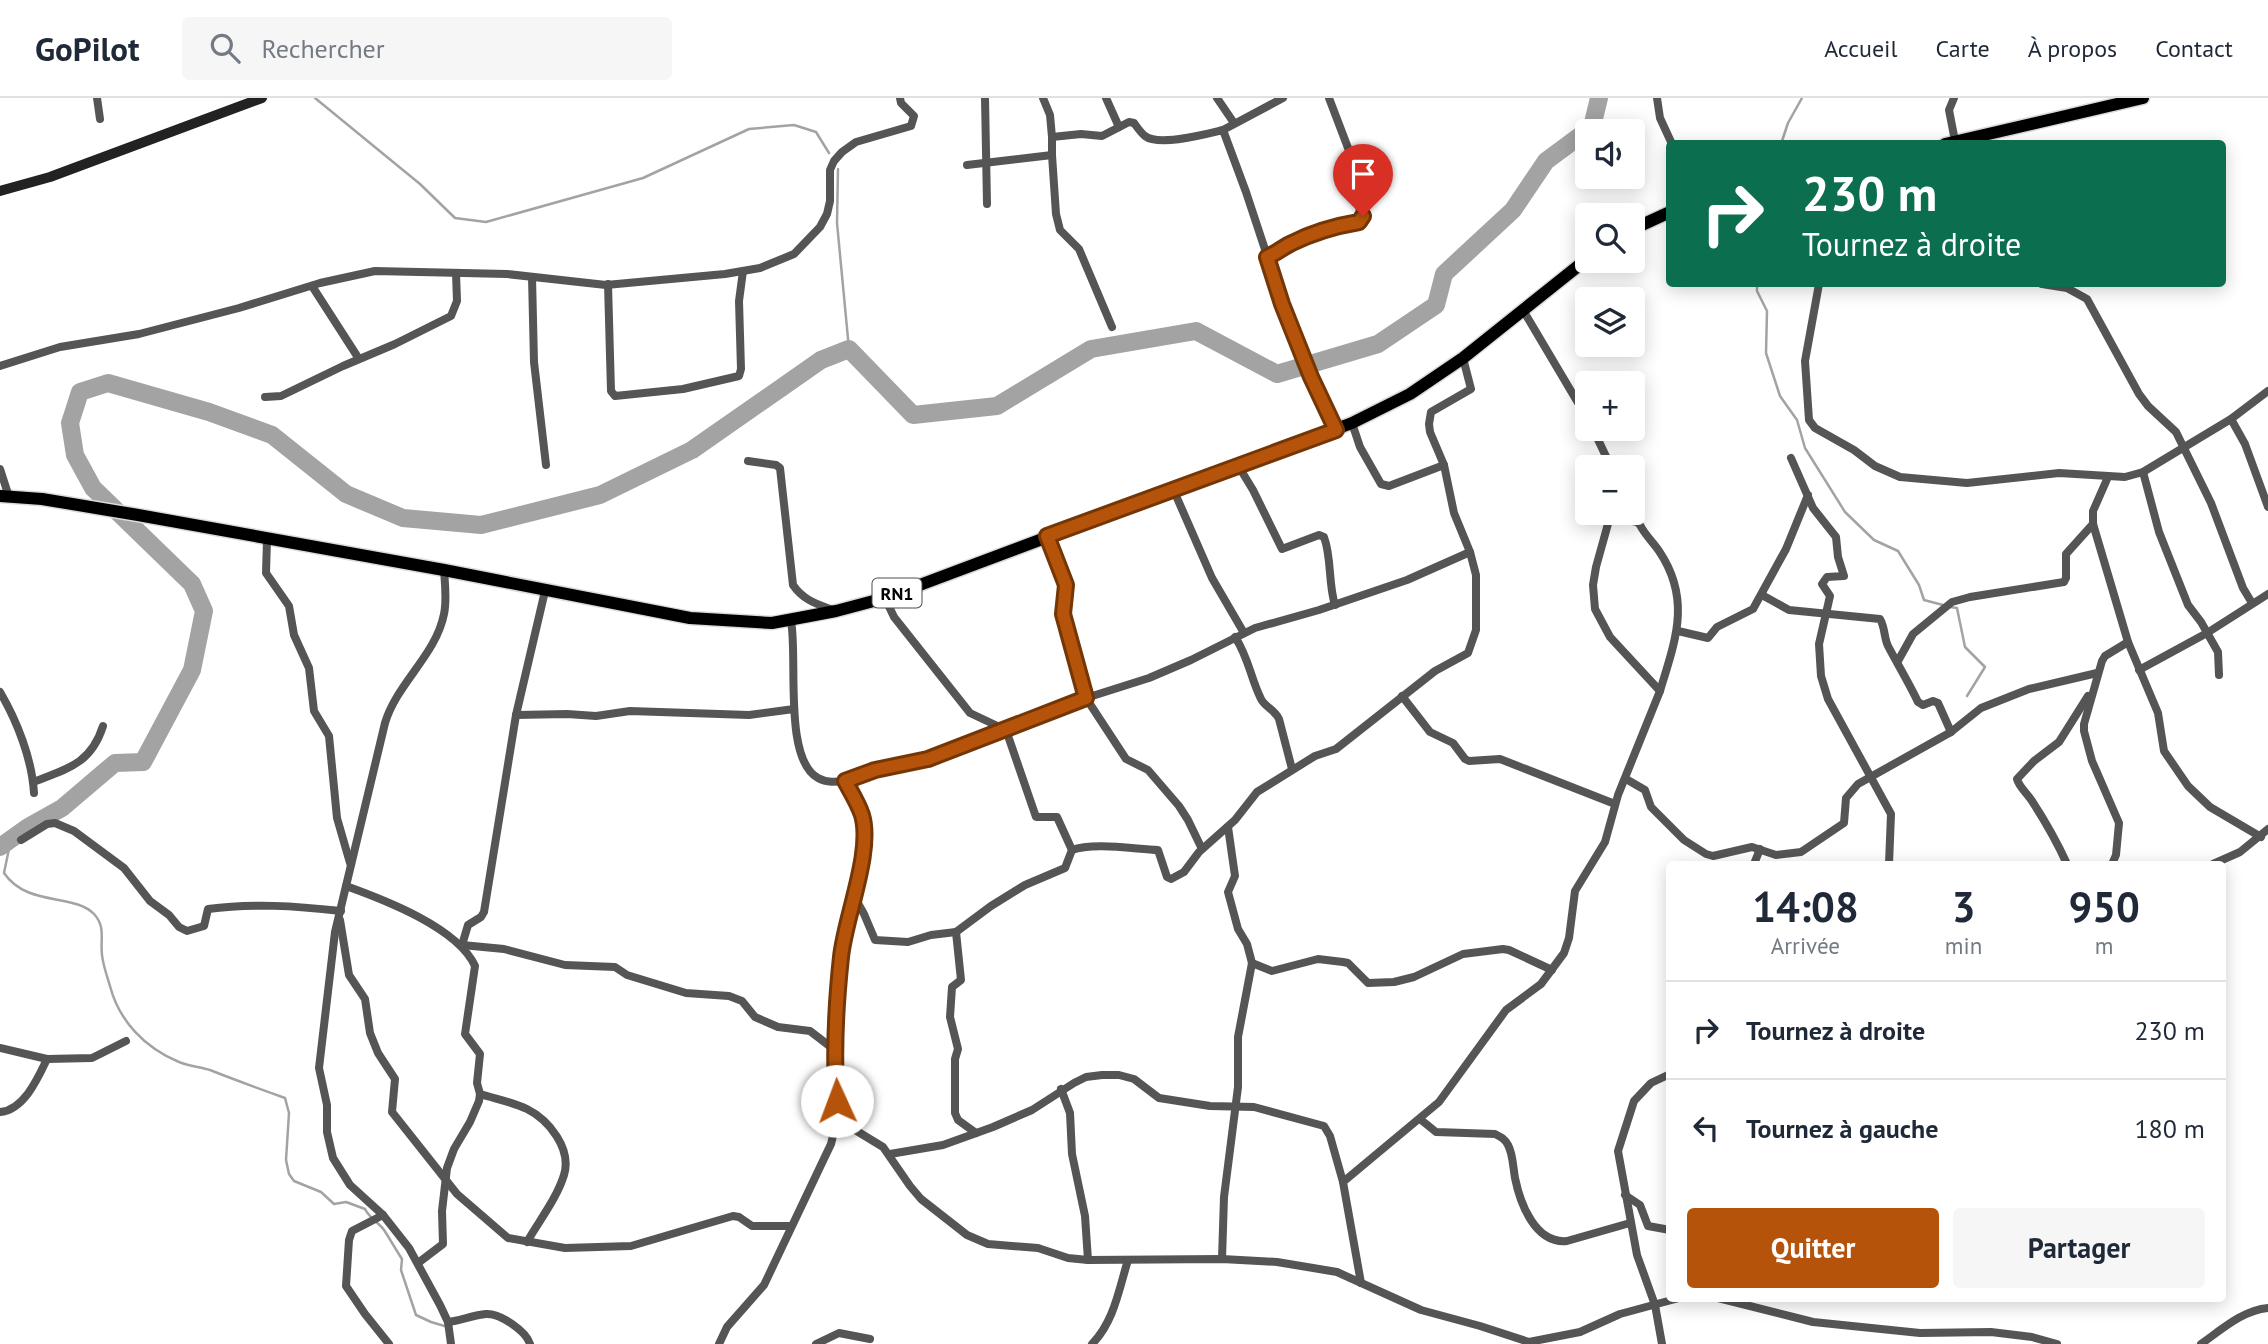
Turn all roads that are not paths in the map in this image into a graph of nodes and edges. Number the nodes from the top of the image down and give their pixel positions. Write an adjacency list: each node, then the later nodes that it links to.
1 (97, 98): 13 (street)
2 (262, 98): 24 (main road)
3 (900, 98): 30 (street)
4 (985, 98): 22 (street)
5 (1043, 98): 17 (street)
6 (1106, 98): 15 (street)
7 (1217, 98): 14 (street)
8 (1283, 98): 14 (street)
9 (1329, 98): 28 (street)
10 (1657, 98): 18 (street)
11 (1954, 98): 19 (street)
12 (2143, 98): 20 (highway)
13 (100, 119)
14 (1234, 123): 16 (street)
15 (1119, 127): 16 (street); 17 (street)
16 (1223, 130): 28 (street)
17 (1052, 137): 21 (street)
18 (1670, 140)
19 (1950, 140)
20 (1959, 140)
21 (1052, 155): 22 (street); 38 (street)
22 (985, 164): 23 (street); 25 (street)
23 (967, 165)
24 (0, 191)
25 (986, 204)
26 (1666, 214): 27 (highway)
27 (1645, 223)
28 (1267, 257): 47 (street)
29 (1575, 268): 37 (highway, RN1)
30 (743, 271): 33 (street); 33 (street)
31 (456, 273): 32 (street); 34 (street); 40 (street)
32 (532, 276): 33 (street); 51 (street)
33 (608, 284)
34 (312, 286): 40 (street); 41 (street)
35 (1818, 287): 56 (street)
36 (2061, 287): 48 (street)
37 (1522, 310): 39 (highway, RN1); 44 (street)
38 (1112, 327)
39 (1463, 358): 46 (highway, RN1); 52 (street)
40 (359, 359): 43 (street)
41 (0, 366)
42 (2268, 391): 45 (street)
43 (265, 397)
44 (1575, 398)
45 (2231, 419): 48 (street); 60 (street)
46 (1352, 424): 47 (highway, RN1); 52 (street)
47 (1336, 430): 53 (highway, RN1)
48 (2185, 448): 55 (street); 72 (street)
49 (1791, 458): 58 (street)
50 (748, 461): 74 (street)
51 (546, 465)
52 (1444, 465): 66 (street)
53 (1239, 467): 57 (highway, RN1); 73 (street)
54 (0, 469): 59 (street)
55 (2143, 472): 56 (street); 79 (street)
56 (2108, 477): 61 (street)
57 (1174, 491): 64 (highway, RN1); 78 (street)
58 (1808, 495): 70 (street); 75 (street)
59 (4, 496): 65 (highway, RN1)
60 (2268, 507)
61 (2093, 524): 81 (street); 82 (street)
62 (1608, 525): 87 (street)
63 (1639, 525): 77 (street)
64 (1047, 536): 71 (highway, RN1); 90 (street)
65 (267, 540): 67 (highway, RN1); 115 (street)
66 (1470, 552): 73 (street); 89 (street)
67 (444, 570): 68 (highway, RN1); 115 (street)
68 (545, 591): 76 (highway, RN1); 92 (street)
69 (2268, 594): 72 (street)
70 (1762, 595): 75 (street); 77 (street)
71 (885, 598): 74 (highway, RN1); 94 (street)
72 (2252, 603): 79 (street)
73 (1335, 605): 78 (street)
74 (836, 611): 76 (highway, RN1)
75 (1826, 615): 82 (street); 97 (street)
76 (791, 621): 91 (street)
77 (1678, 631): 87 (street)
78 (1244, 633): 80 (street)
79 (2207, 633): 83 (street); 85 (street)
80 (1235, 637): 90 (street); 96 (street)
81 (2128, 642): 83 (street); 84 (street)
82 (1898, 662): 95 (street)
83 (2139, 670): 105 (street)
84 (2097, 673): 86 (street); 95 (street)
85 (2219, 675)
86 (2094, 688): 112 (street); 113 (street)
87 (1660, 691): 98 (street)
88 (0, 692): 100 (street)
89 (1402, 696): 96 (street); 102 (street)
90 (1086, 698): 94 (street); 107 (street)
91 (794, 709): 92 (street); 99 (street)
92 (516, 715): 120 (street)
93 (103, 726): 100 (street)
94 (1006, 730): 99 (street); 109 (street)
95 (1951, 732): 97 (street)
96 (1292, 769): 103 (street)
97 (1870, 777): 108 (street); 111 (street)
98 (1626, 779): 102 (street); 108 (street)
99 (845, 781): 117 (street)
100 (33, 782): 101 (street)
101 (34, 793)
102 (1615, 804): 122 (street)
103 (1228, 827): 107 (street); 121 (street)
104 (2268, 829): 105 (street)
105 (2261, 837): 114 (street)
106 (21, 840): 118 (street)
107 (1202, 849): 109 (street)
108 (1760, 849): 110 (street)
109 (1072, 850): 119 (street)
110 (1755, 861)
111 (1889, 861)
112 (2066, 861)
113 (2113, 861)
114 (2220, 861)
115 (351, 866): 116 (street)
116 (346, 886): 118 (street); 120 (street)
117 (855, 898): 119 (street); 125 (street)
118 (340, 914): 136 (street); 139 (street)
119 (956, 932): 134 (street)
120 (462, 946): 125 (street); 129 (street)
121 (1252, 963): 122 (street); 130 (street)
122 (1552, 970): 133 (street)
123 (126, 1041): 126 (street)
124 (0, 1048): 126 (street)
125 (836, 1051): 132 (street)
126 (47, 1059): 131 (street)
127 (1666, 1076): 138 (street)
128 (1061, 1089): 130 (street); 134 (street); 145 (street)
129 (480, 1094): 136 (street); 143 (street)
130 (1235, 1107): 137 (street); 144 (street)
131 (0, 1112)
132 (837, 1119): 135 (street); 141 (street)
133 (1420, 1119): 137 (street); 140 (street)
134 (976, 1133): 135 (street)
135 (890, 1154): 145 (street)
136 (445, 1178): 143 (street); 147 (street)
137 (1343, 1182): 148 (street)
138 (1625, 1195): 140 (street); 142 (street)
139 (383, 1215): 147 (street); 156 (street)
140 (1630, 1223): 151 (street)
141 (791, 1226): 143 (street); 159 (street)
142 (1666, 1229)
143 (527, 1242)
144 (1222, 1259): 146 (street); 148 (street)
145 (1088, 1260): 146 (street)
146 (1128, 1260): 161 (street)
147 (418, 1263): 153 (street)
148 (1361, 1283): 155 (street)
149 (1666, 1302): 151 (street)
150 (1744, 1302): 163 (street)
151 (1655, 1305): 155 (street); 162 (street)
152 (2268, 1308): 164 (street)
153 (448, 1322): 157 (street); 158 (street)
154 (870, 1339): 160 (street)
155 (1529, 1343)
156 (388, 1344)
157 (451, 1344)
158 (530, 1344)
159 (719, 1344)
160 (816, 1344)
161 (1092, 1344)
162 (1662, 1344)
163 (2057, 1344)
164 (2201, 1344)

